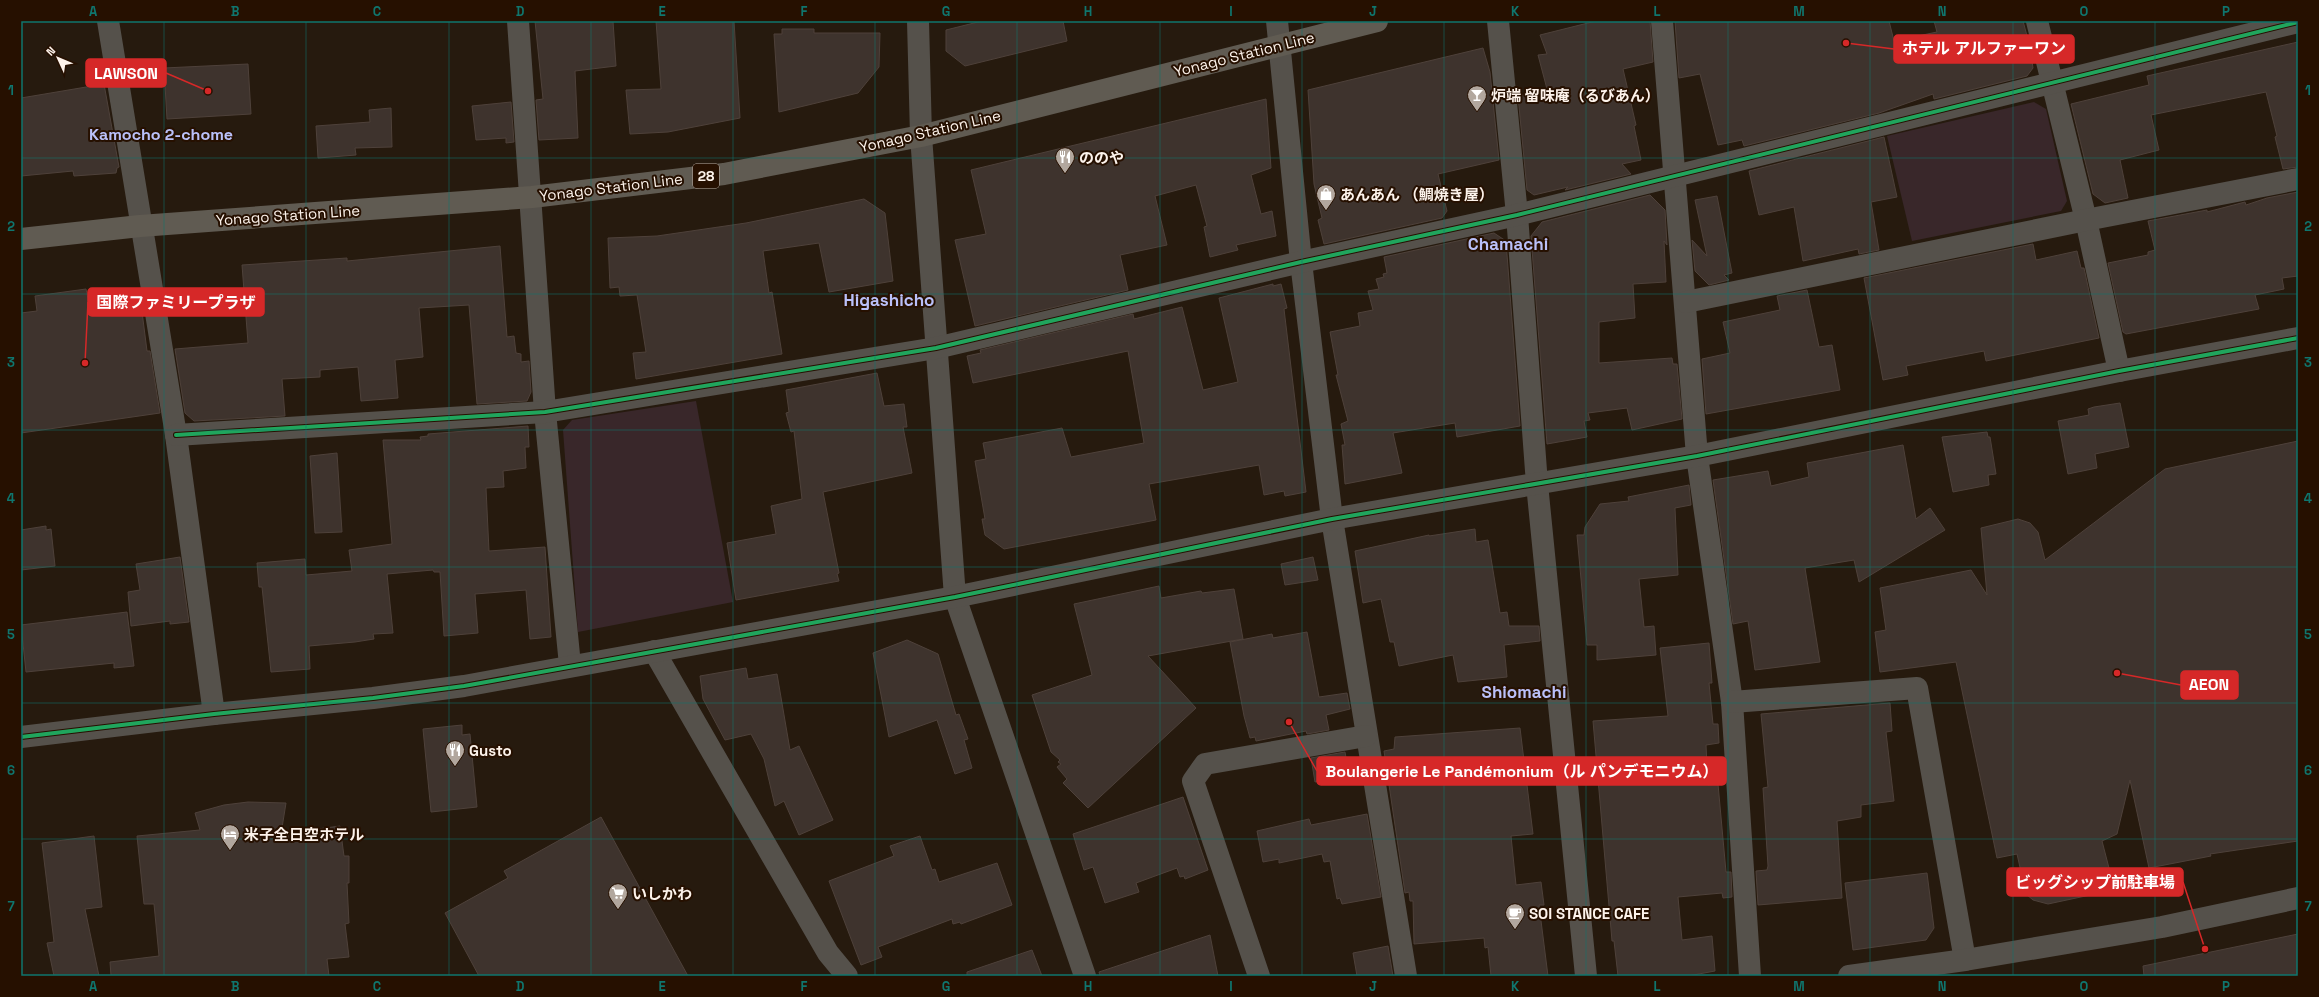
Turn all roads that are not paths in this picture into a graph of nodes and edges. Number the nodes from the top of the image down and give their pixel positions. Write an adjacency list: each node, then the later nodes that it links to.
1 (108, 21): 18 (street)
2 (518, 21): 15 (street)
3 (918, 21): 12 (street)
4 (1277, 21): 10 (street)
5 (1377, 21): 10 (main road, Yonago Station Line / 28)
6 (1498, 21): 16 (street)
7 (1662, 21): 13 (street)
8 (2037, 21): 11 (street)
9 (2298, 22): 11 (street)
10 (1280, 47): 12 (main road, Yonago Station Line / 28); 20 (street)
11 (2051, 83): 13 (street); 17 (street)
12 (921, 136): 15 (main road, Yonago Station Line / 28); 23 (street)
13 (1676, 176): 16 (street); 21 (street)
14 (2298, 179): 17 (street)
15 (532, 197): 18 (main road, Yonago Station Line / 28); 25 (street)
16 (1517, 215): 20 (street); 28 (street)
17 (2086, 220): 21 (street); 24 (street)
18 (140, 226): 19 (main road, Yonago Station Line / 28); 26 (street)
19 (21, 239)
20 (1301, 262): 23 (street); 29 (street)
21 (1686, 302): 27 (street)
22 (2298, 338): 24 (street)
23 (936, 348): 25 (street); 30 (street)
24 (2119, 371): 27 (street)
25 (545, 412): 26 (street); 32 (street)
26 (176, 435): 34 (street)
27 (1697, 456): 28 (street); 33 (street)
28 (1537, 484): 29 (street); 43 (street)
29 (1332, 519): 30 (street); 35 (street)
30 (954, 597): 31 (street); 40 (street)
31 (654, 651): 32 (street); 39 (street)
32 (570, 666): 34 (street)
33 (1732, 702): 38 (street); 44 (street)
34 (214, 714): 36 (street)
35 (1366, 736): 41 (street); 42 (street)
36 (21, 737)
37 (2298, 898): 38 (street)
38 (1965, 960): 45 (street)
39 (847, 976)
40 (1085, 976)
41 (1259, 976)
42 (1406, 976)
43 (1586, 976)
44 (1750, 976)
45 (1849, 976)

